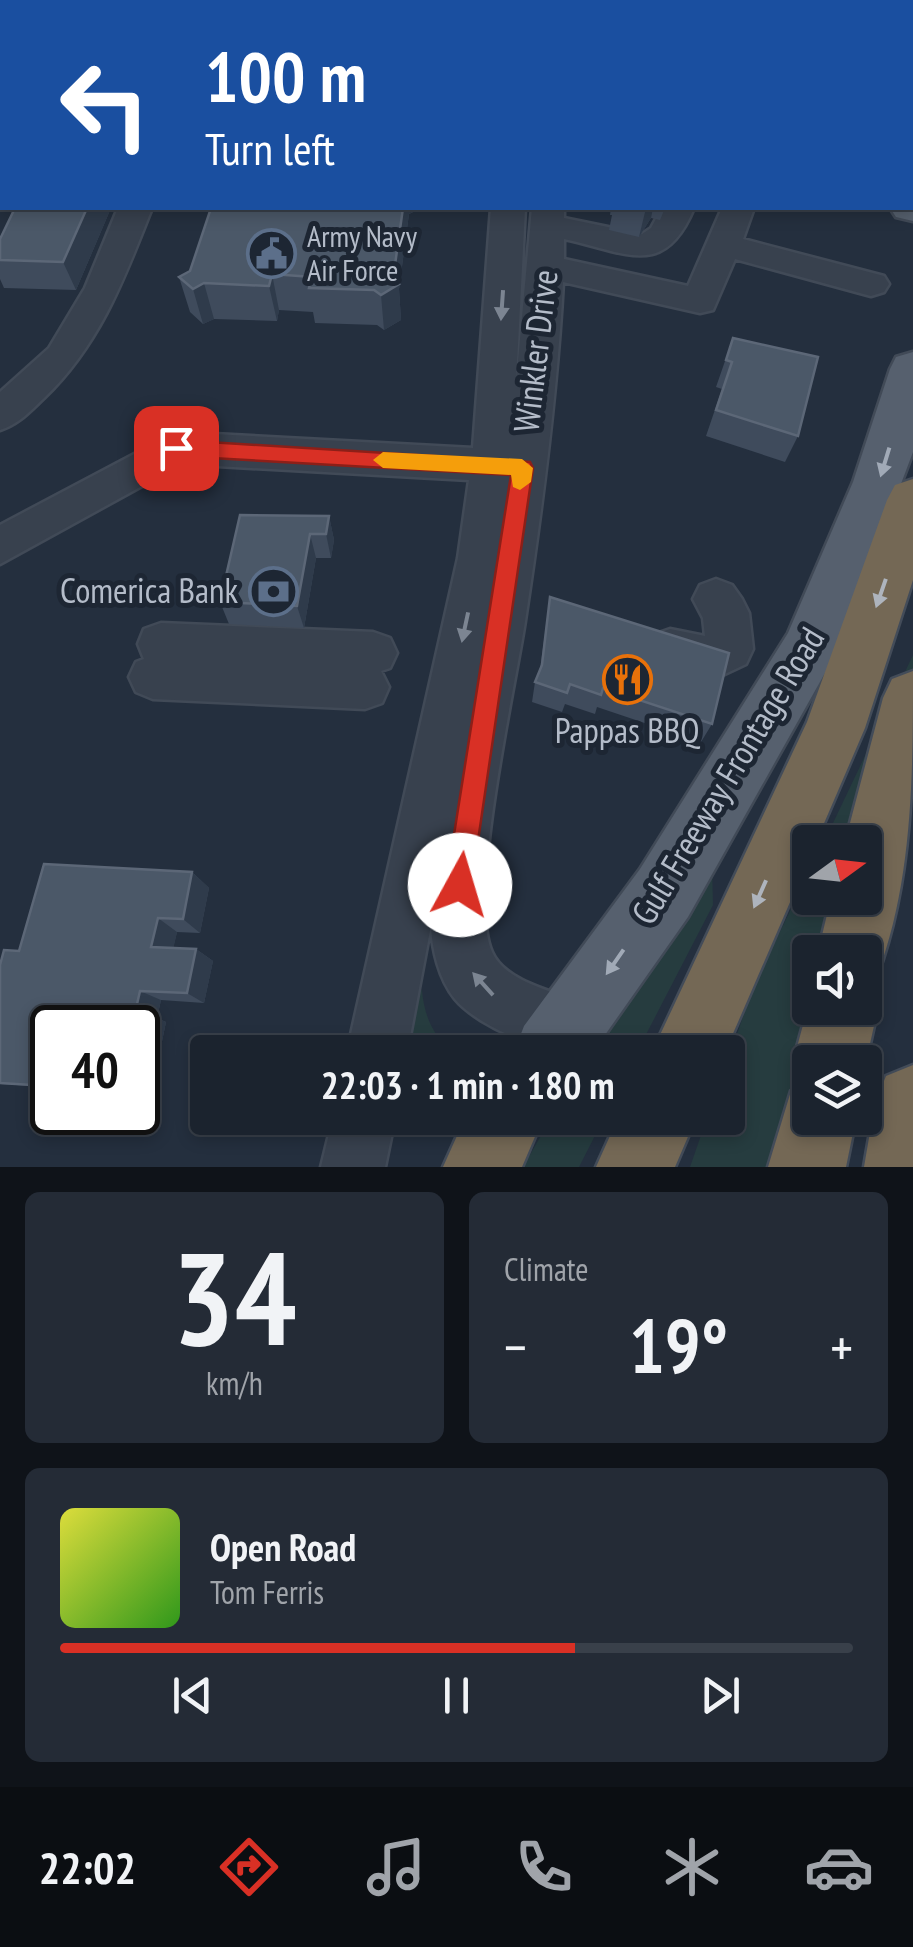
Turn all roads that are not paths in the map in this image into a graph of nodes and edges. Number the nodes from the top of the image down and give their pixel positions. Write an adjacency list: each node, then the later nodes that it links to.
1 (135, 210): 8 (street)
2 (737, 210): 5 (street)
3 (671, 221): 4 (street)
4 (556, 225): 5 (street); 9 (street, Winkler Drive); 9 (street, Winkler Drive, one-way to 9)
5 (721, 244): 6 (street)
6 (871, 284)
7 (913, 369): 20 (main road, Gulf Freeway Frontage Road, one-way to 20)
8 (0, 415)
9 (507, 467): 11 (street); 18 (street, Winkler Drive, one-way to 18); 19 (street, Winkler Drive, one-way to 9)
10 (913, 500): 21 (highway, one-way to 21)
11 (0, 546)
12 (716, 599): 13 (street)
13 (629, 637)
14 (159, 652): 15 (street)
15 (371, 662)
16 (913, 698): 17 (highway)
17 (858, 935)
18 (381, 1035)
19 (554, 1035)
20 (563, 1035)
21 (696, 1035)
22 (913, 1103): 31 (highway)
23 (361, 1135): 27 (street)
24 (488, 1135): 28 (main road)
25 (496, 1135): 29 (highway)
26 (814, 1135): 30 (highway)
27 (354, 1167)
28 (460, 1167)
29 (482, 1167)
30 (807, 1167)
31 (903, 1167)

